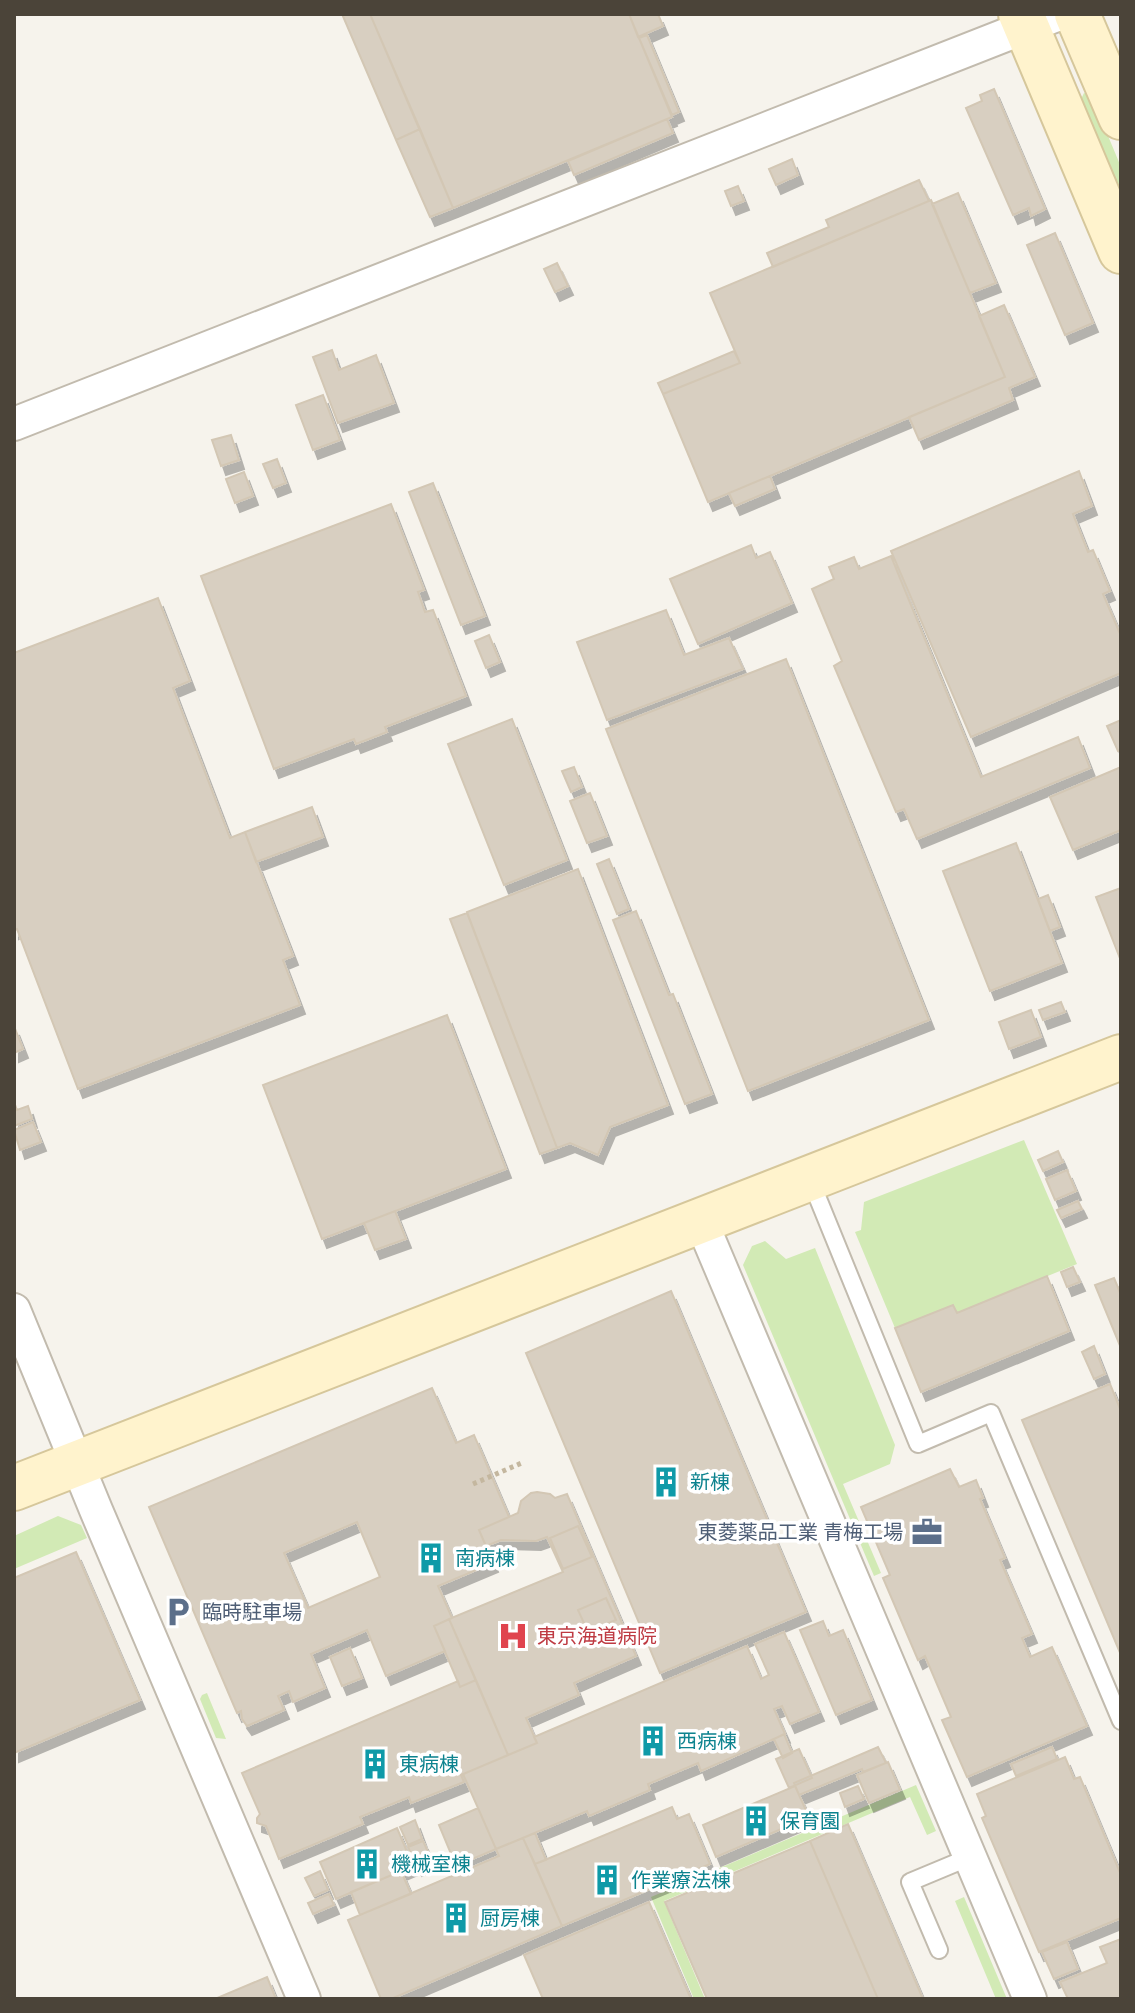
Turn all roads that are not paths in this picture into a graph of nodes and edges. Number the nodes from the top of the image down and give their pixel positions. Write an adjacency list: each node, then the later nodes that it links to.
1 (1077, 14): 3 (street)
2 (1035, 18): 4 (street); 5 (street)
3 (1121, 117)
4 (1121, 251)
5 (14, 424)
6 (1121, 1057): 7 (street)
7 (810, 1178): 8 (street); 12 (lane)
8 (701, 1221): 10 (street); 13 (street)
9 (14, 1310): 10 (street)
10 (78, 1463): 11 (street); 15 (street)
11 (14, 1488)
12 (1121, 1721)
13 (970, 1857): 14 (lane); 16 (street)
14 (939, 1950)
15 (304, 1999)
16 (1030, 1999)

